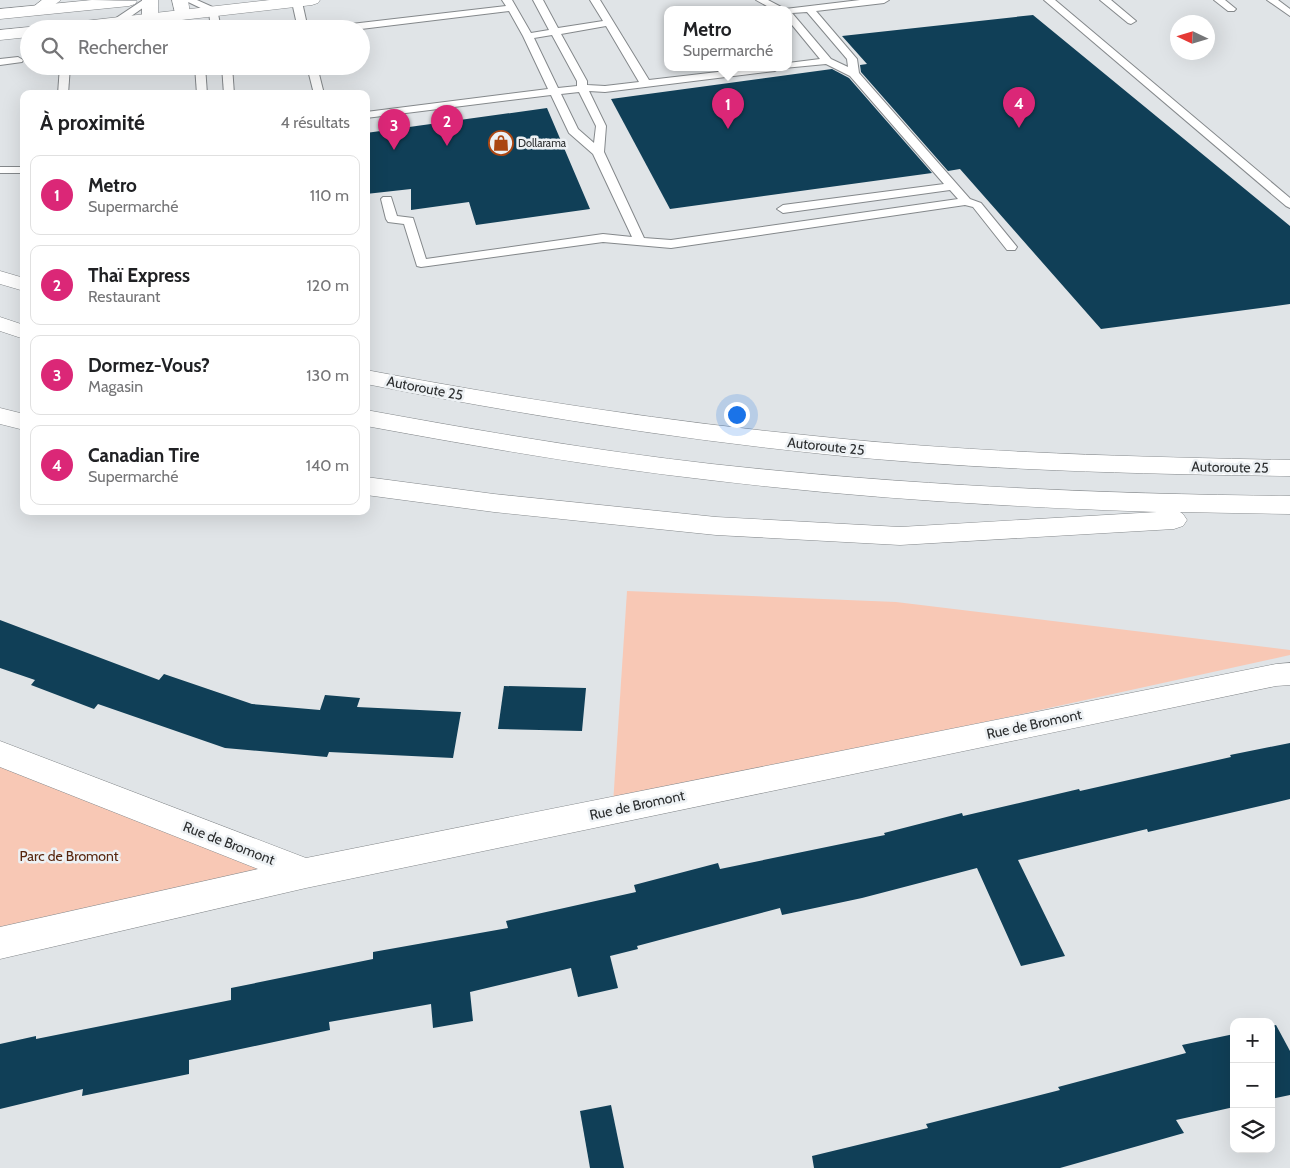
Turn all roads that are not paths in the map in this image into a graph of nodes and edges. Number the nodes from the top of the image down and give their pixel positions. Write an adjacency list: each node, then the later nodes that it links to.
1 (53, 0): 18 (main road)
2 (142, 0): 18 (main road)
3 (150, 0): 23 (main road); 25 (lane)
4 (538, 0): 32 (lane)
5 (595, 0): 30 (lane)
6 (761, 0): 15 (lane)
7 (884, 0): 17 (lane)
8 (1049, 0): 60 (lane)
9 (1105, 0): 29 (lane)
10 (1219, 0): 16 (lane)
11 (1272, 0): 21 (lane)
12 (305, 1): 19 (main road); 28 (lane)
13 (510, 4): 31 (lane); 35 (lane)
14 (183, 5): 19 (main road); 23 (main road)
15 (772, 6)
16 (1231, 8)
17 (810, 9): 20 (lane); 41 (lane)
18 (36, 11): 22 (main road)
19 (214, 11): 27 (lane)
20 (792, 12)
21 (1290, 13)
22 (0, 14)
23 (150, 18): 26 (main road)
24 (792, 18): 37 (lane)
25 (121, 20)
26 (140, 20)
27 (215, 20)
28 (304, 20)
29 (1131, 21)
30 (609, 23): 32 (lane); 46 (lane)
31 (370, 24)
32 (557, 32): 35 (lane); 47 (lane)
33 (20, 33): 34 (main road)
34 (0, 35)
35 (528, 36): 52 (lane)
36 (18, 60): 38 (lane)
37 (827, 61): 39 (lane); 41 (lane)
38 (0, 62)
39 (792, 65)
40 (751, 71): 46 (lane)
41 (854, 74): 57 (lane)
42 (64, 75): 48 (lane)
43 (201, 75): 49 (lane)
44 (227, 75): 50 (lane)
45 (314, 75): 51 (lane)
46 (646, 84): 47 (lane)
47 (582, 88): 52 (lane); 54 (lane)
48 (63, 90)
49 (202, 90)
50 (229, 90)
51 (318, 90)
52 (554, 92): 53 (lane); 54 (lane)
53 (370, 115)
54 (598, 152): 62 (lane)
55 (0, 170): 56 (lane)
56 (20, 170)
57 (952, 186): 59 (lane); 61 (lane)
58 (387, 198): 62 (lane)
59 (966, 202): 62 (lane); 63 (lane)
60 (1290, 204)
61 (783, 209)
62 (640, 242)
63 (1011, 247)
64 (0, 277): 65 (main road)
65 (20, 284)
66 (0, 324): 67 (main road)
67 (20, 331)
68 (370, 378): 72 (main road, Autoroute 25)
69 (0, 416): 71 (main road)
70 (370, 419): 74 (main road)
71 (20, 421)
72 (1290, 468)
73 (370, 487): 75 (main road)
74 (1290, 505)
75 (1290, 512)
76 (1290, 674): 78 (main road, Rue de Bromont)
77 (0, 754): 78 (main road, Rue de Bromont)
78 (306, 873): 79 (main road)
79 (0, 943)

